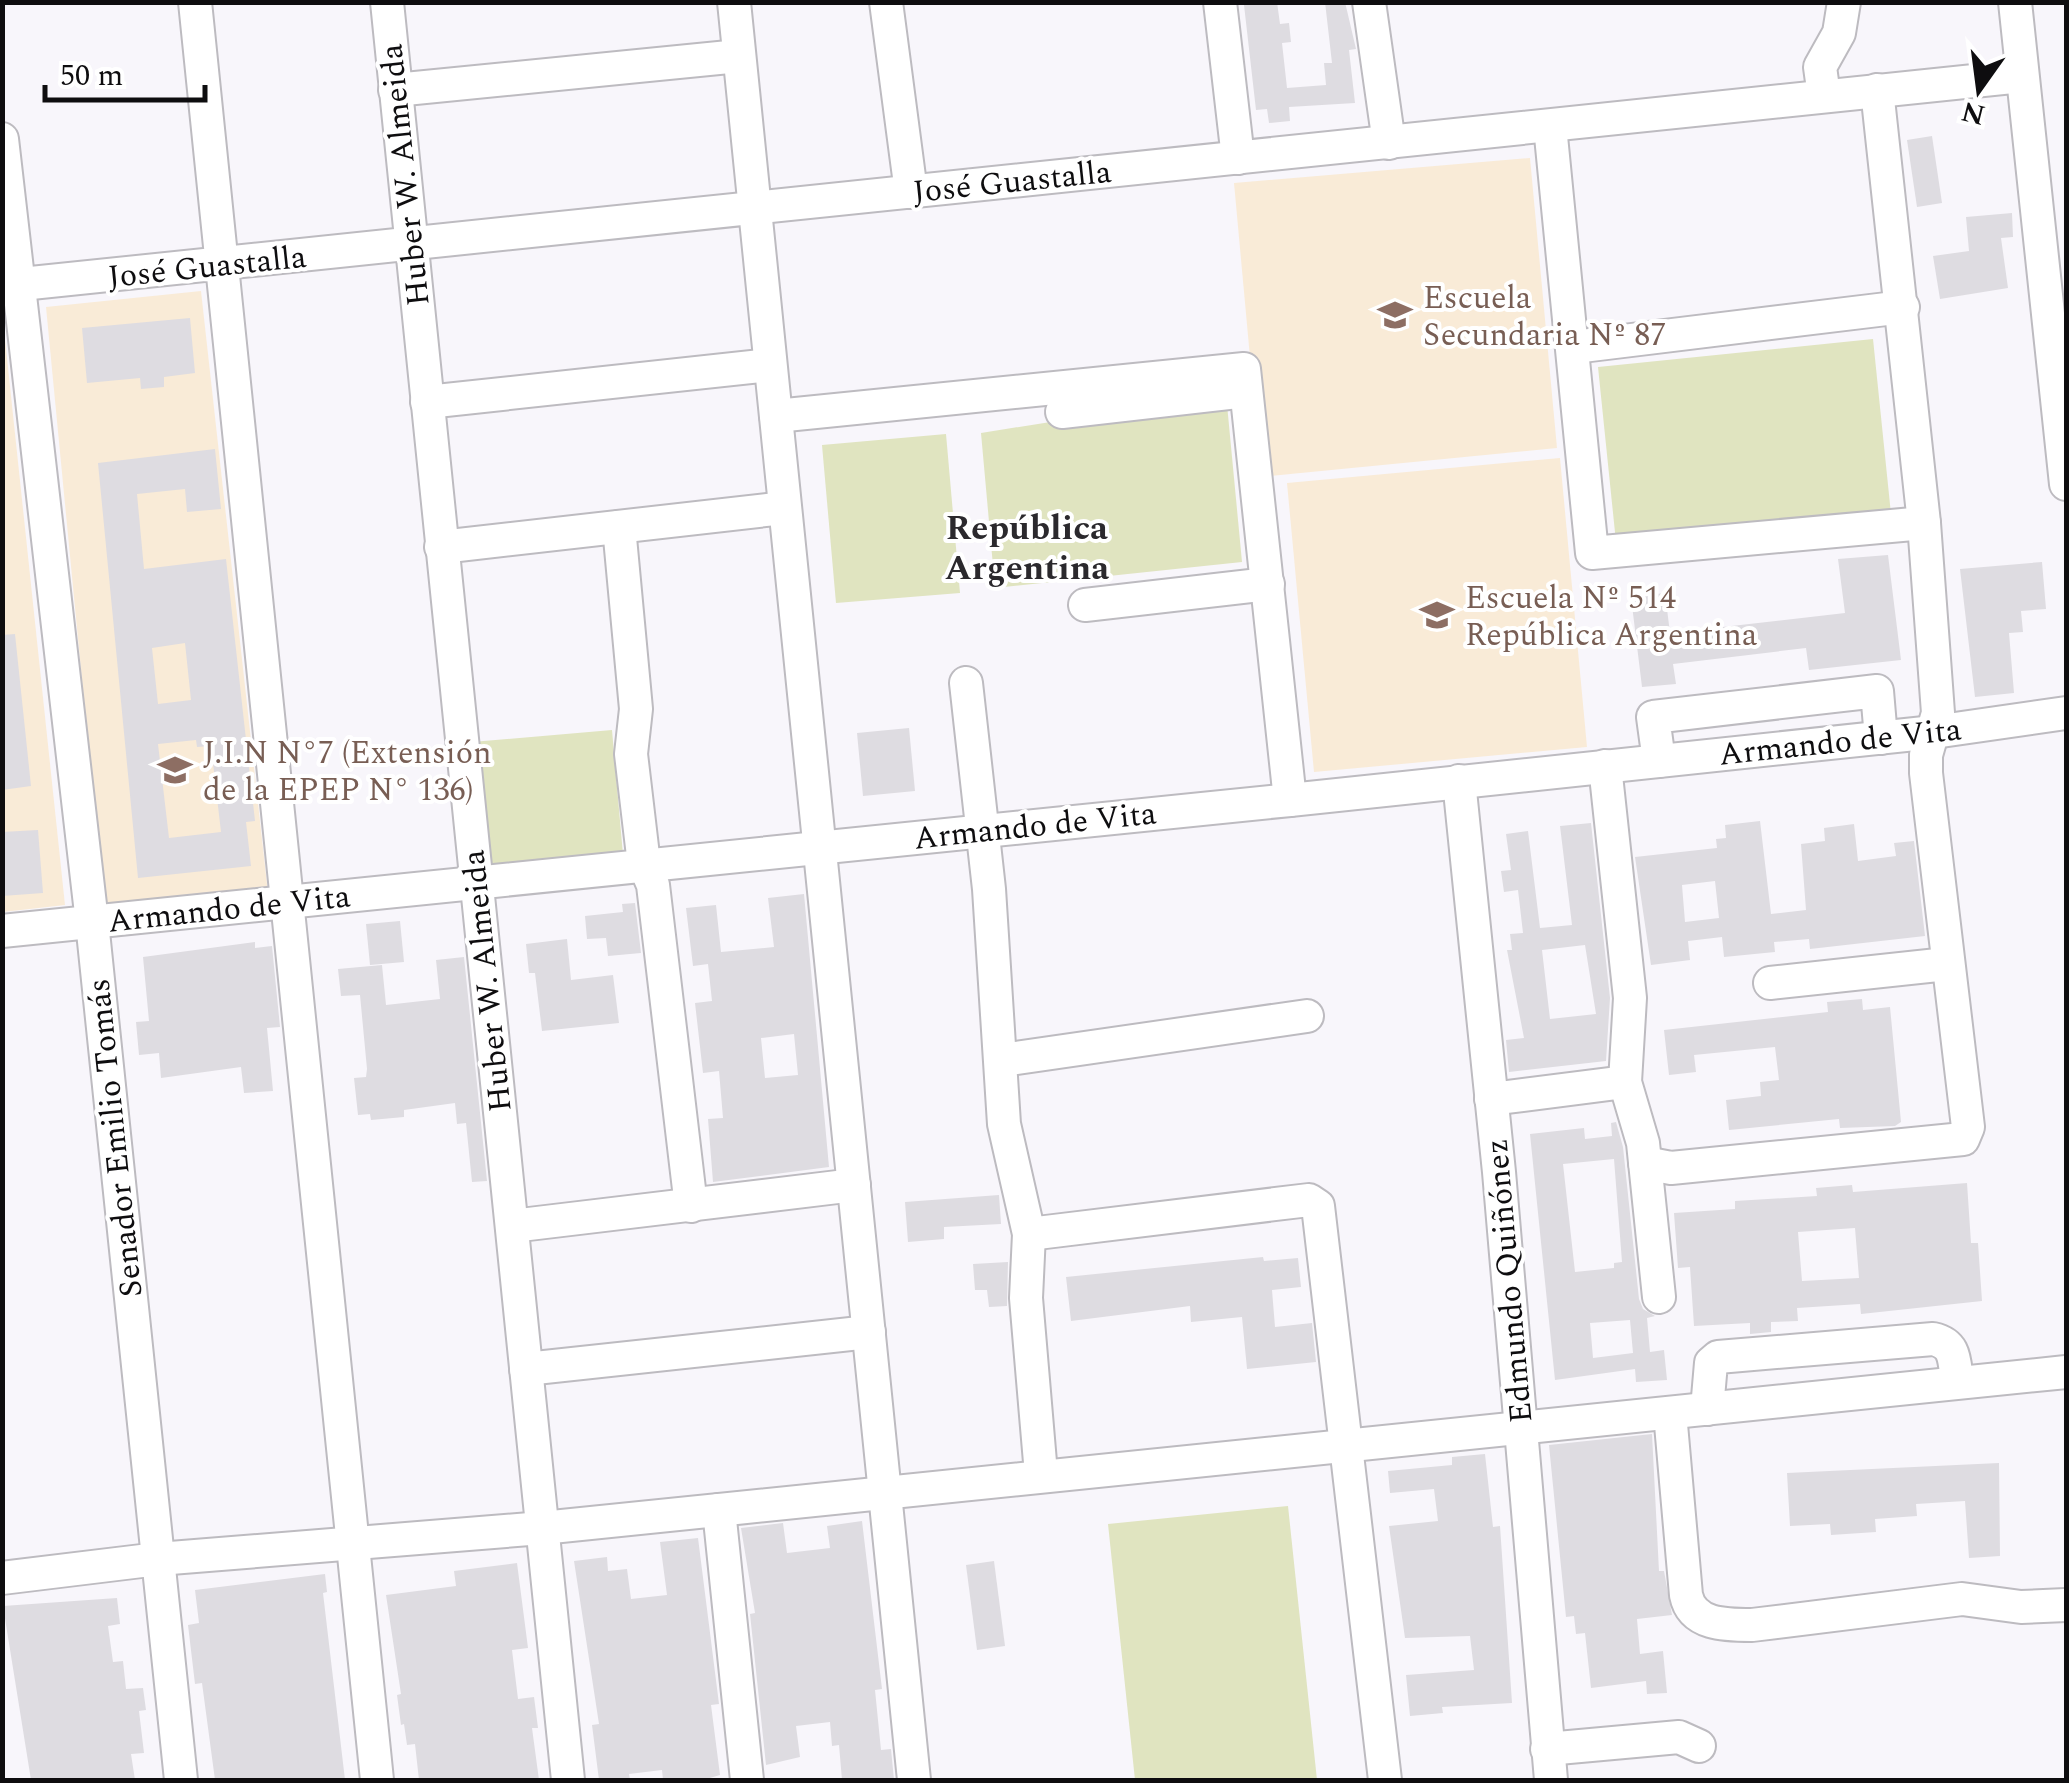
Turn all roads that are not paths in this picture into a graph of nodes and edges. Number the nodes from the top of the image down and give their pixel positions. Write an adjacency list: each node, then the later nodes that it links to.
1 (195, 2): 21 (street)
2 (386, 2): 11 (street, Huber W. Almeida)
3 (734, 2): 9 (street)
4 (886, 2): 18 (street)
5 (1220, 2): 17 (street)
6 (1370, 2): 16 (street)
7 (1844, 2): 13 (street)
8 (2015, 2): 10 (street)
9 (739, 56): 11 (street); 19 (street)
10 (2022, 76): 12 (street, José Guastalla); 30 (street)
11 (396, 90): 20 (street, Huber W. Almeida)
12 (1877, 90): 13 (street, José Guastalla); 23 (street)
13 (1824, 96): 14 (street, José Guastalla)
14 (1550, 126): 16 (street, José Guastalla); 24 (street)
15 (2, 139): 22 (street, Senador Emilio Tomás)
16 (1388, 142): 17 (street, José Guastalla)
17 (1238, 158): 18 (street, José Guastalla)
18 (911, 192): 19 (street, José Guastalla)
19 (755, 209): 20 (street, José Guastalla); 25 (street)
20 (411, 245): 21 (street, José Guastalla); 27 (street, Huber W. Almeida)
21 (222, 265): 22 (street, José Guastalla); 49 (street)
22 (10, 285): 50 (street, Senador Emilio Tomás)
23 (1903, 307): 24 (street); 32 (street)
24 (1574, 347): 32 (street)
25 (770, 365): 27 (street); 29 (street)
26 (1246, 391): 28 (street); 29 (street); 35 (street)
27 (426, 402): 34 (street, Huber W. Almeida)
28 (1062, 412)
29 (776, 416): 31 (street)
30 (2066, 484)
31 (784, 508): 33 (street); 46 (street)
32 (1924, 524): 39 (street)
33 (619, 527): 34 (street); 47 (street)
34 (441, 547): 48 (street, Huber W. Almeida)
35 (1268, 584): 36 (street); 44 (street)
36 (1085, 604)
37 (966, 683): 45 (street)
38 (2066, 713): 39 (street, Armando de Vita)
39 (1934, 732): 40 (street, Armando de Vita); 52 (street)
40 (1881, 738): 41 (street, Armando de Vita); 41 (street)
41 (1659, 761): 42 (street, Armando de Vita)
42 (1605, 766): 43 (street, Armando de Vita); 56 (street)
43 (1458, 782): 44 (street, Armando de Vita); 57 (street, Edmundo Quiñónez)
44 (1290, 800): 45 (street, Armando de Vita)
45 (983, 829): 46 (street, Armando de Vita); 55 (street)
46 (820, 847): 47 (street, Armando de Vita); 59 (street)
47 (644, 864): 48 (street, Armando de Vita); 60 (street)
48 (476, 882): 49 (street, Armando de Vita); 61 (street, Huber W. Almeida)
49 (285, 904): 50 (street, Armando de Vita); 76 (street)
50 (92, 922): 51 (street, Armando de Vita); 77 (street, Senador Emilio Tomás)
51 (2, 931)
52 (1947, 964): 53 (street); 58 (street)
53 (1770, 983)
54 (1307, 1016): 55 (street)
55 (1002, 1060): 62 (street)
56 (1626, 1082): 57 (street); 58 (street)
57 (1490, 1098): 70 (street, Edmundo Quiñónez)
58 (1645, 1163): 63 (street)
59 (854, 1184): 60 (street); 64 (street)
60 (690, 1206): 61 (street)
61 (512, 1226): 65 (street, Huber W. Almeida)
62 (1028, 1234): 71 (street); 72 (street)
63 (1659, 1297)
64 (869, 1332): 65 (street); 73 (street)
65 (526, 1370): 75 (street, Huber W. Almeida)
66 (2066, 1372): 67 (street)
67 (1957, 1380): 68 (street); 68 (street)
68 (1707, 1409): 69 (street)
69 (1670, 1412): 70 (street); 79 (street)
70 (1522, 1428): 71 (street); 81 (street, Edmundo Quiñónez)
71 (1344, 1443): 72 (street); 87 (street)
72 (1040, 1474): 73 (street)
73 (885, 1493): 74 (street); 86 (street)
74 (719, 1510): 75 (street); 85 (street)
75 (542, 1528): 76 (street); 84 (street, Huber W. Almeida)
76 (351, 1543): 77 (street); 83 (street)
77 (158, 1559): 78 (street); 82 (street, Senador Emilio Tomás)
78 (2, 1578)
79 (2066, 1605)
80 (1699, 1746): 81 (street)
81 (1549, 1765)
82 (180, 1780)
83 (377, 1780)
84 (568, 1780)
85 (747, 1780)
86 (914, 1780)
87 (1384, 1780)

